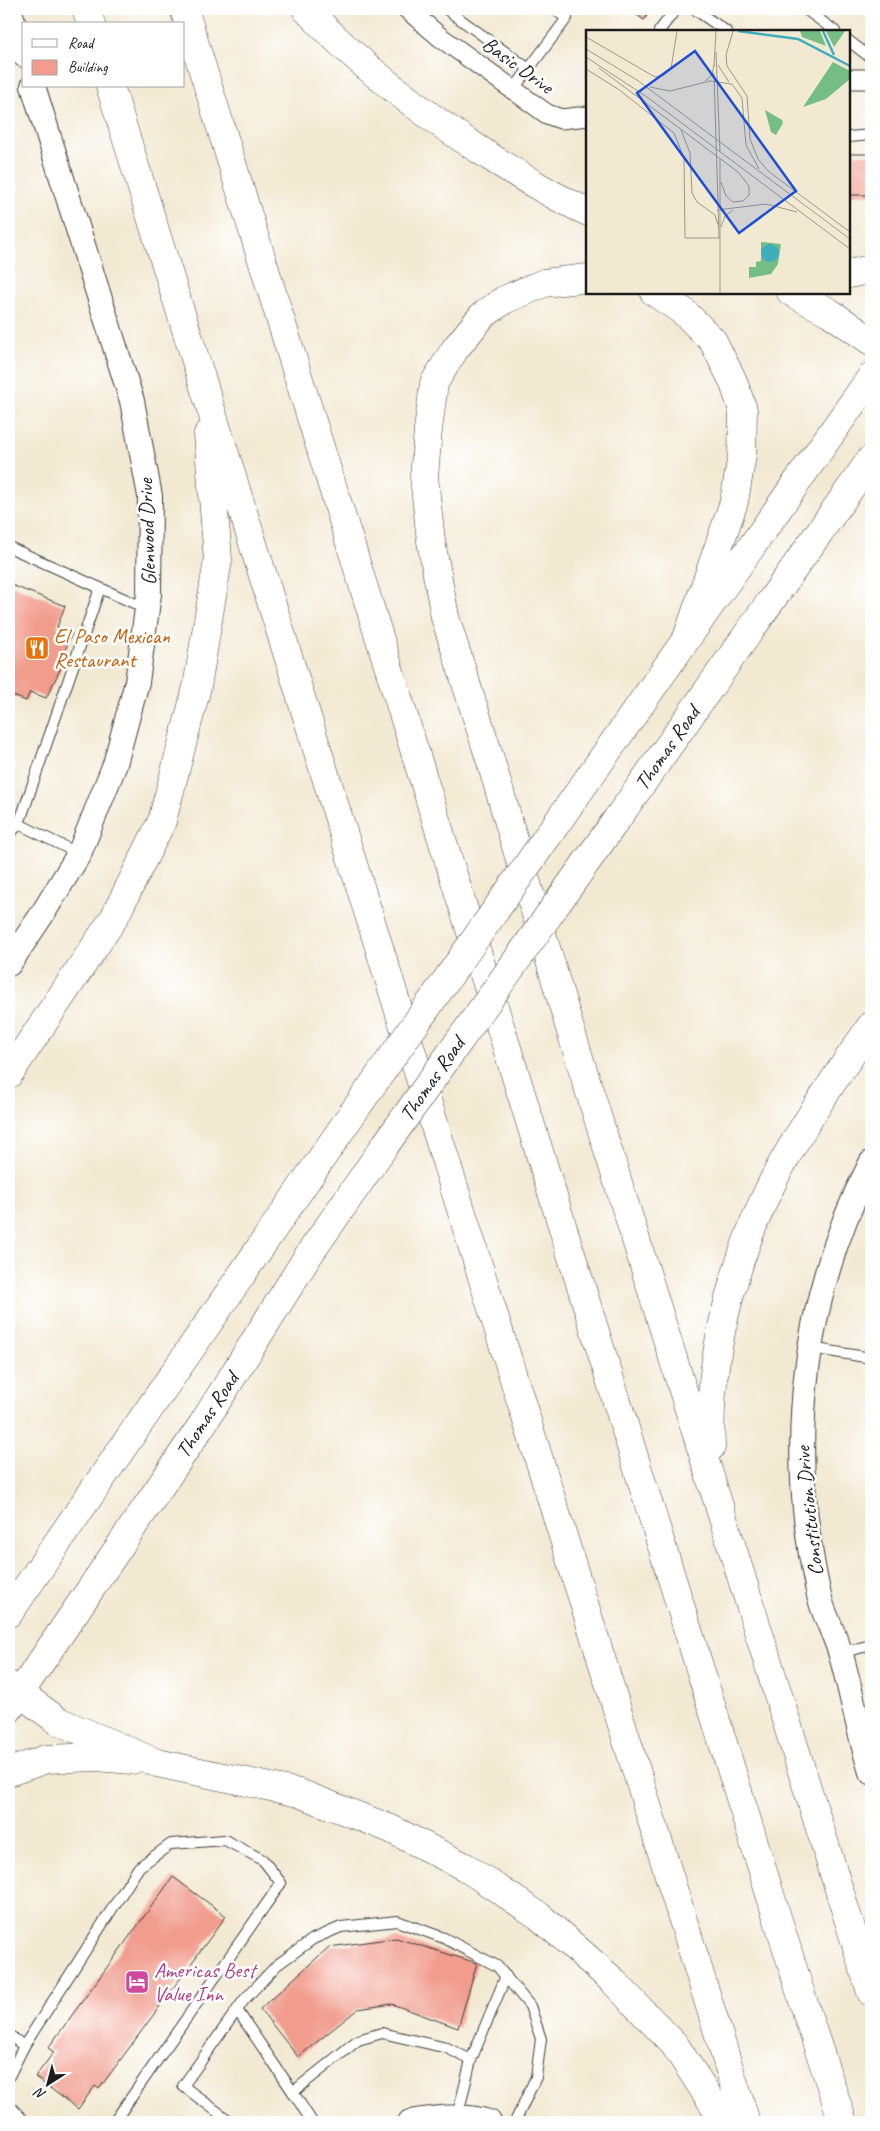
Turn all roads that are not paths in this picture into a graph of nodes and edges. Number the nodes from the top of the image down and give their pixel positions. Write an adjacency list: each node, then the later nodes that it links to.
1 (9, 9): 16 (street)
2 (86, 9): 11 (main road)
3 (184, 9): 77 (main road)
4 (306, 9): 27 (main road)
5 (407, 9): 23 (street, Basic Drive)
6 (446, 9): 18 (lane)
7 (554, 9): 18 (lane)
8 (676, 9): 12 (lane)
9 (694, 9): 13 (lane)
10 (805, 9): 14 (lane)
11 (90, 22)
12 (660, 30)
13 (725, 30)
14 (835, 30)
15 (850, 42): 17 (lane)
16 (22, 49)
17 (871, 58)
18 (529, 69): 23 (lane)
19 (850, 79): 20 (street)
20 (871, 79)
21 (35, 88): 39 (street, Glenwood Drive)
22 (111, 88): 35 (main road)
23 (513, 90): 24 (street, Basic Drive)
24 (586, 116)
25 (871, 135): 26 (lane)
26 (850, 137)
27 (586, 211)
28 (871, 269): 29 (main road)
29 (850, 274)
30 (586, 278): 50 (main road)
31 (657, 294): 40 (main road)
32 (796, 294): 33 (main road)
33 (871, 341)
34 (871, 377): 40 (main road)
35 (204, 385): 46 (main road); 76 (main road)
36 (871, 459): 54 (main road, Thomas Road, bridge)
37 (9, 547): 38 (lane)
38 (100, 588): 39 (lane); 41 (lane)
39 (147, 610): 43 (street, Glenwood Drive)
40 (687, 638): 51 (main road, bridge)
41 (19, 824): 42 (lane); 43 (lane)
42 (9, 835)
43 (79, 854): 44 (street, Glenwood Drive)
44 (9, 964)
45 (871, 1026): 50 (main road)
46 (9, 1074)
47 (871, 1163): 48 (street, Constitution Drive)
48 (810, 1348): 49 (lane); 53 (street, Constitution Drive)
49 (871, 1358)
50 (719, 1505): 59 (main road)
51 (9, 1613)
52 (871, 1645): 53 (lane)
53 (840, 1653): 57 (street, Constitution Drive)
54 (12, 1696): 55 (main road)
55 (156, 1762): 56 (main road); 75 (main road)
56 (9, 1772)
57 (871, 1772)
58 (506, 1976): 60 (lane); 63 (lane); 74 (lane)
59 (871, 1992)
60 (237, 2010): 65 (lane); 71 (lane)
61 (9, 2034): 62 (lane)
62 (24, 2046): 64 (lane); 70 (lane)
63 (471, 2060): 65 (lane); 67 (lane)
64 (9, 2076)
65 (293, 2092): 72 (lane)
66 (9, 2105): 69 (lane)
67 (457, 2119): 68 (street); 73 (street)
68 (423, 2121)
69 (25, 2122)
70 (114, 2122)
71 (231, 2122)
72 (312, 2122)
73 (488, 2122)
74 (515, 2122)
75 (725, 2122)
76 (746, 2122)
77 (843, 2122)

